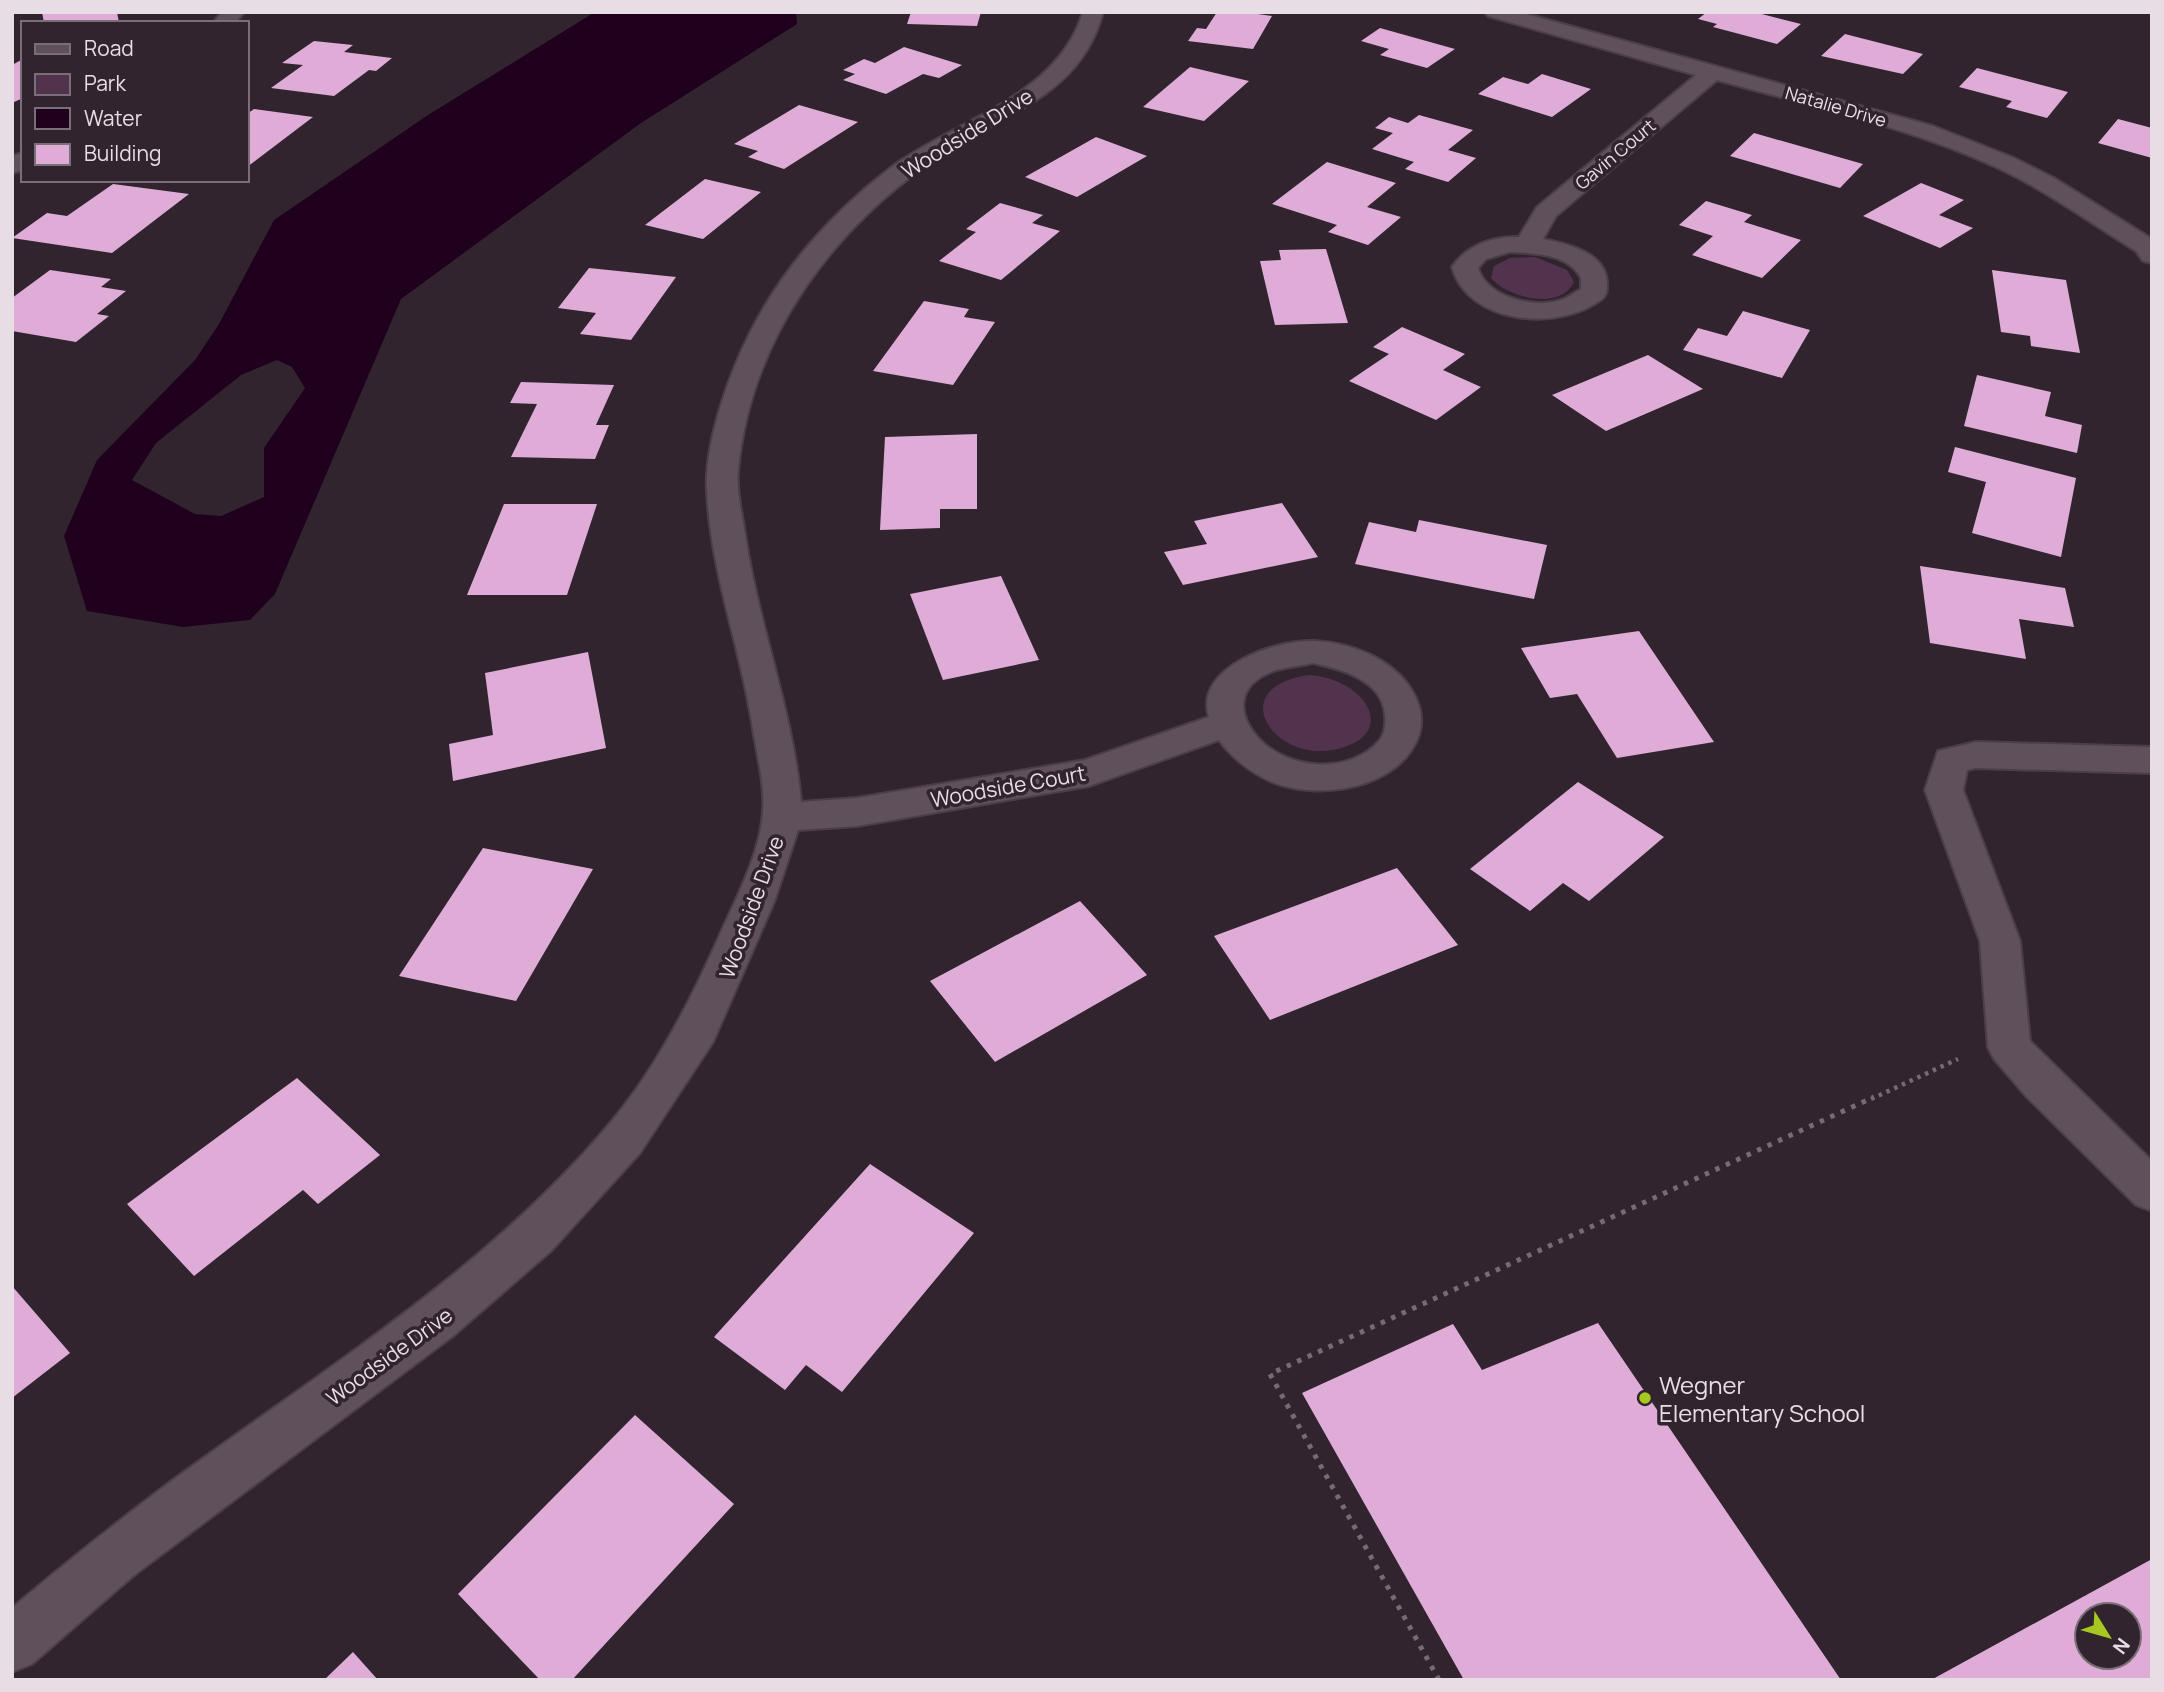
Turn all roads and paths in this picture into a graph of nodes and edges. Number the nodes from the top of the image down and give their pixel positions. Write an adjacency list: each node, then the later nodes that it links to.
1 (1093, 12): 8 (street, Woodside Drive)
2 (1495, 12): 3 (street, Natalie Drive)
3 (1713, 72): 4 (street, Gavin Court); 5 (street, Natalie Drive)
4 (1528, 244)
5 (2149, 249)
6 (1226, 724): 6 (street); 8 (street, Woodside Court)
7 (2152, 760): 10 (street)
8 (783, 817): 11 (street, Woodside Drive)
9 (1972, 1053): 12 (path)
10 (2152, 1191)
11 (12, 1644)
12 (1439, 1680)

